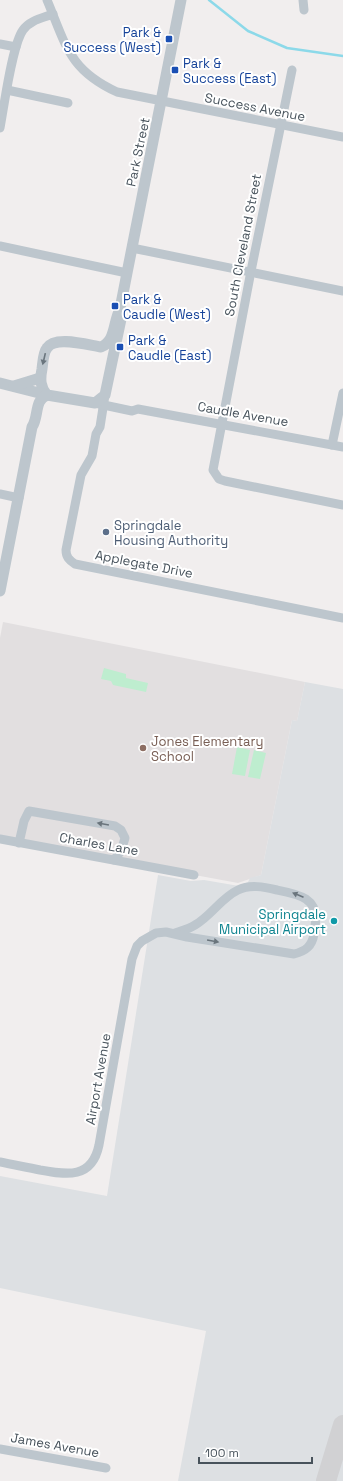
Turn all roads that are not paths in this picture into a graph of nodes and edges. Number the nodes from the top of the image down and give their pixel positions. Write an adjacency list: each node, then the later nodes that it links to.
1 (47, 0): 5 (street, Success Avenue)
2 (181, 0): 10 (street, Park Street)
3 (303, 0): 4 (street)
4 (304, 10)
5 (53, 14): 7 (street); 10 (street, Success Avenue)
6 (0, 44): 7 (street)
7 (16, 47): 9 (street)
8 (292, 70): 12 (street, South Cleveland Street)
9 (7, 90): 11 (street); 13 (street)
10 (162, 101): 12 (street, Success Avenue); 16 (street, Park Street)
11 (68, 102)
12 (281, 126): 14 (street, Success Avenue); 17 (street, South Cleveland Street)
13 (0, 128)
14 (343, 137)
15 (0, 246): 18 (street)
16 (132, 248): 17 (street); 18 (street, Park Street)
17 (250, 271): 19 (street); 29 (street, South Cleveland Street)
18 (127, 273): 20 (street, Park Street)
19 (343, 291)
20 (120, 309): 21 (street, Park Street); 22 (street, Park Street)
21 (101, 347): 22 (street); 23 (street, one-way to 23)
22 (113, 361): 28 (street, Park Street)
23 (40, 378): 25 (street); 26 (street)
24 (0, 383): 25 (street)
25 (14, 386): 26 (street)
26 (42, 393): 28 (street); 33 (street)
27 (343, 393): 30 (street)
28 (101, 401): 29 (street, Caudle Avenue); 36 (street, Applegate Drive)
29 (221, 425): 30 (street, Caudle Avenue); 34 (street)
30 (332, 445): 31 (street, Caudle Avenue)
31 (343, 447)
32 (0, 494): 33 (street)
33 (19, 498): 35 (street)
34 (343, 505)
35 (0, 591)
36 (343, 618)
37 (0, 839): 38 (street, Charles Lane)
38 (19, 843): 39 (street, Charles Lane); 39 (street, one-way to 38)
39 (114, 860): 40 (street, Charles Lane)
40 (194, 875)
41 (175, 933): 41 (street, Airport Avenue, one-way to 41); 42 (street, Airport Avenue)
42 (0, 1162)
43 (0, 1449): 44 (street, James Avenue)
44 (106, 1468)

